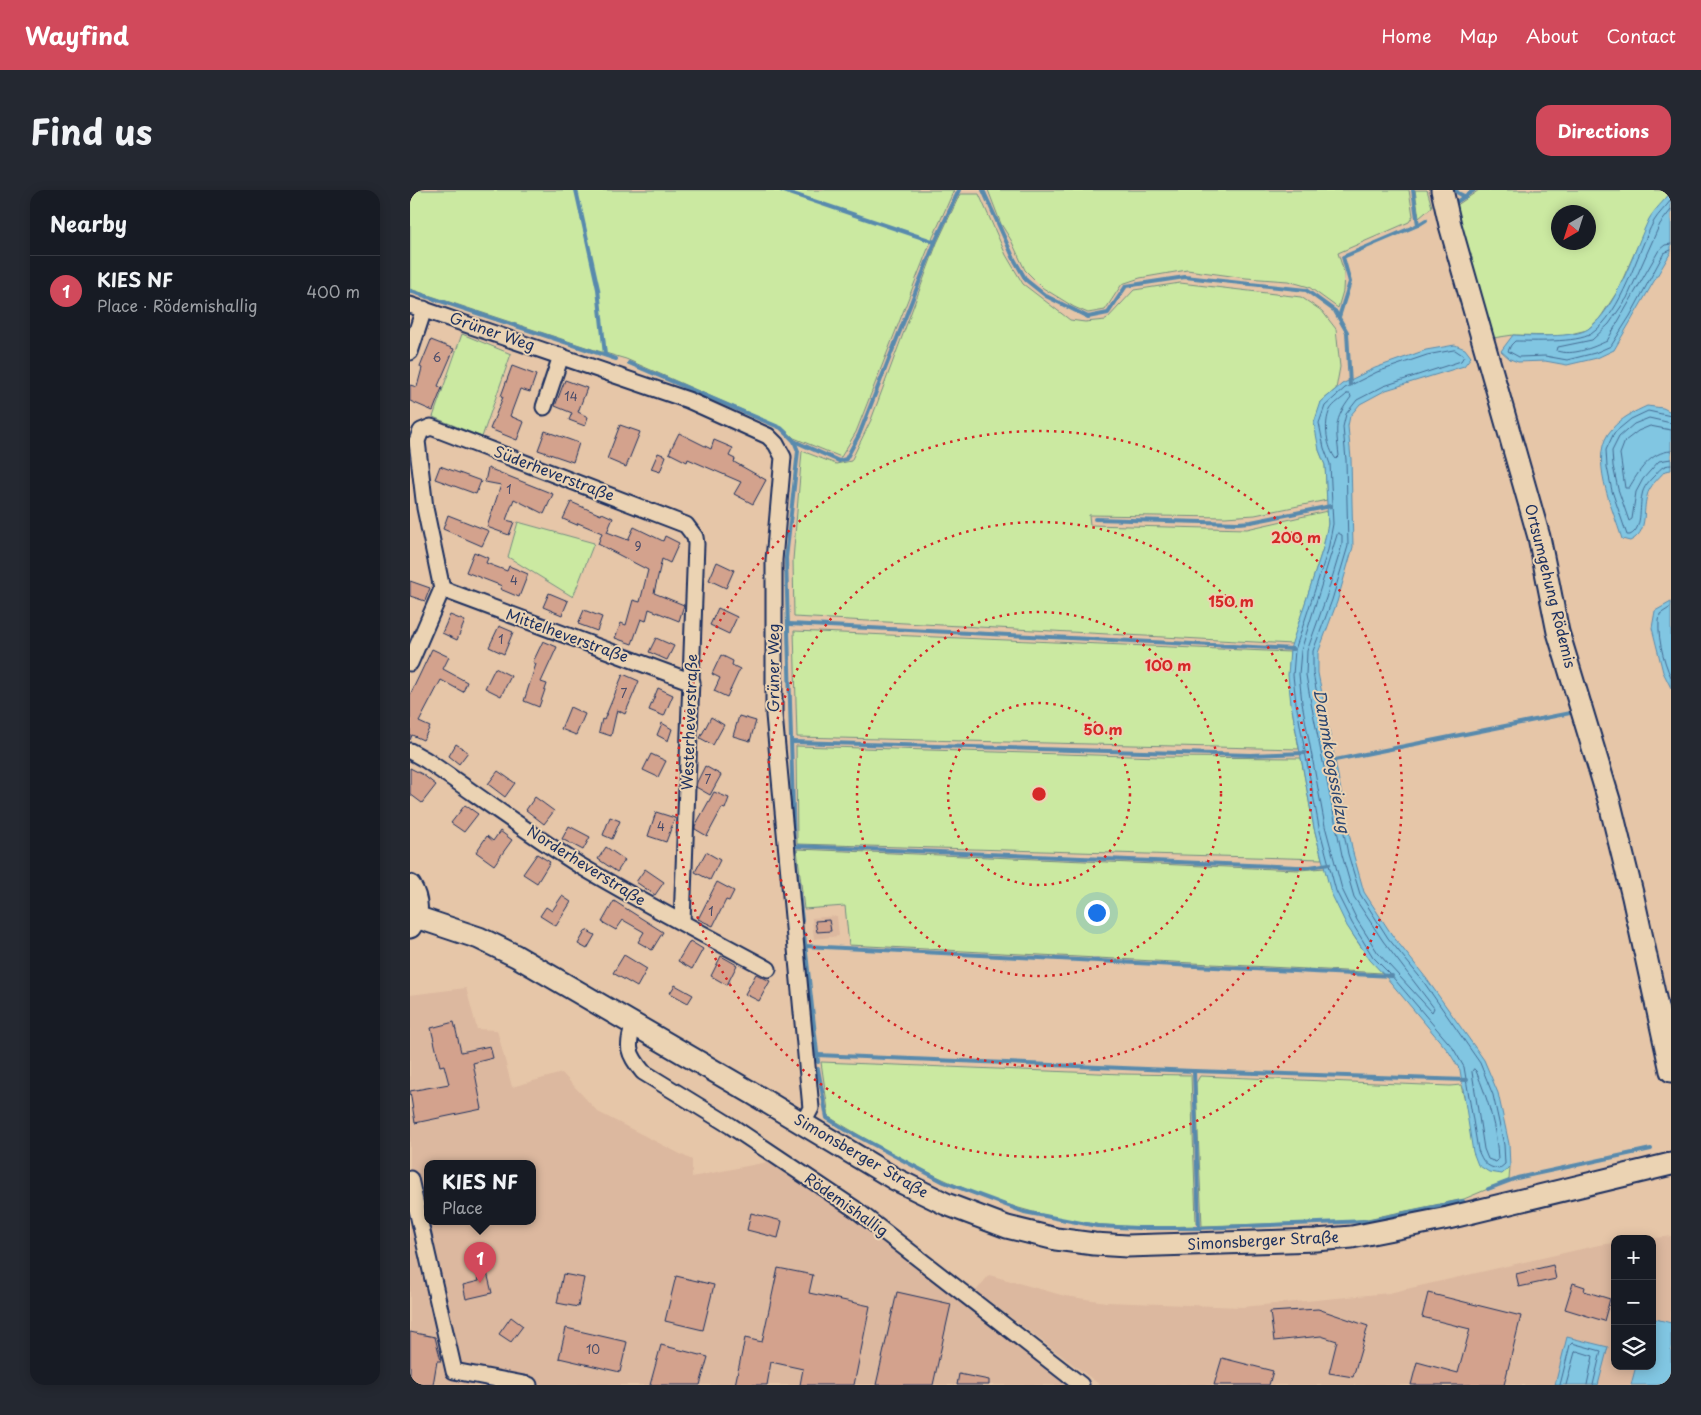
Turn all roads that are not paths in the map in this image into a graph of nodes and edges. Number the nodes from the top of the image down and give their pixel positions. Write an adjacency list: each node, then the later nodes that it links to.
1 (1442, 190): 16 (main road, Ortsumgehung Rödemis)
2 (417, 307): 3 (street, Grüner Weg); 4 (street, Grüner Weg)
3 (410, 352)
4 (561, 356): 5 (street); 17 (street, Grüner Weg)
5 (544, 408)
6 (686, 526): 7 (street, Süderheverstraße); 9 (street, Westerheverstraße)
7 (442, 589): 8 (street); 9 (street, Mittelheverstraße)
8 (410, 662)
9 (692, 682): 13 (street, Westerheverstraße)
10 (410, 751): 13 (street, Norderheverstraße)
11 (410, 886): 12 (main road)
12 (413, 922): 15 (main road, Simonsberger Straße)
13 (682, 922): 14 (street, Norderheverstraße)
14 (768, 969)
15 (634, 1024): 17 (main road, Simonsberger Straße); 22 (street, Rödemishallig)
16 (1671, 1071)
17 (803, 1123): 18 (main road, Simonsberger Straße)
18 (1671, 1164)
19 (410, 1179): 20 (street)
20 (455, 1378): 21 (street)
21 (529, 1385)
22 (1081, 1385)

